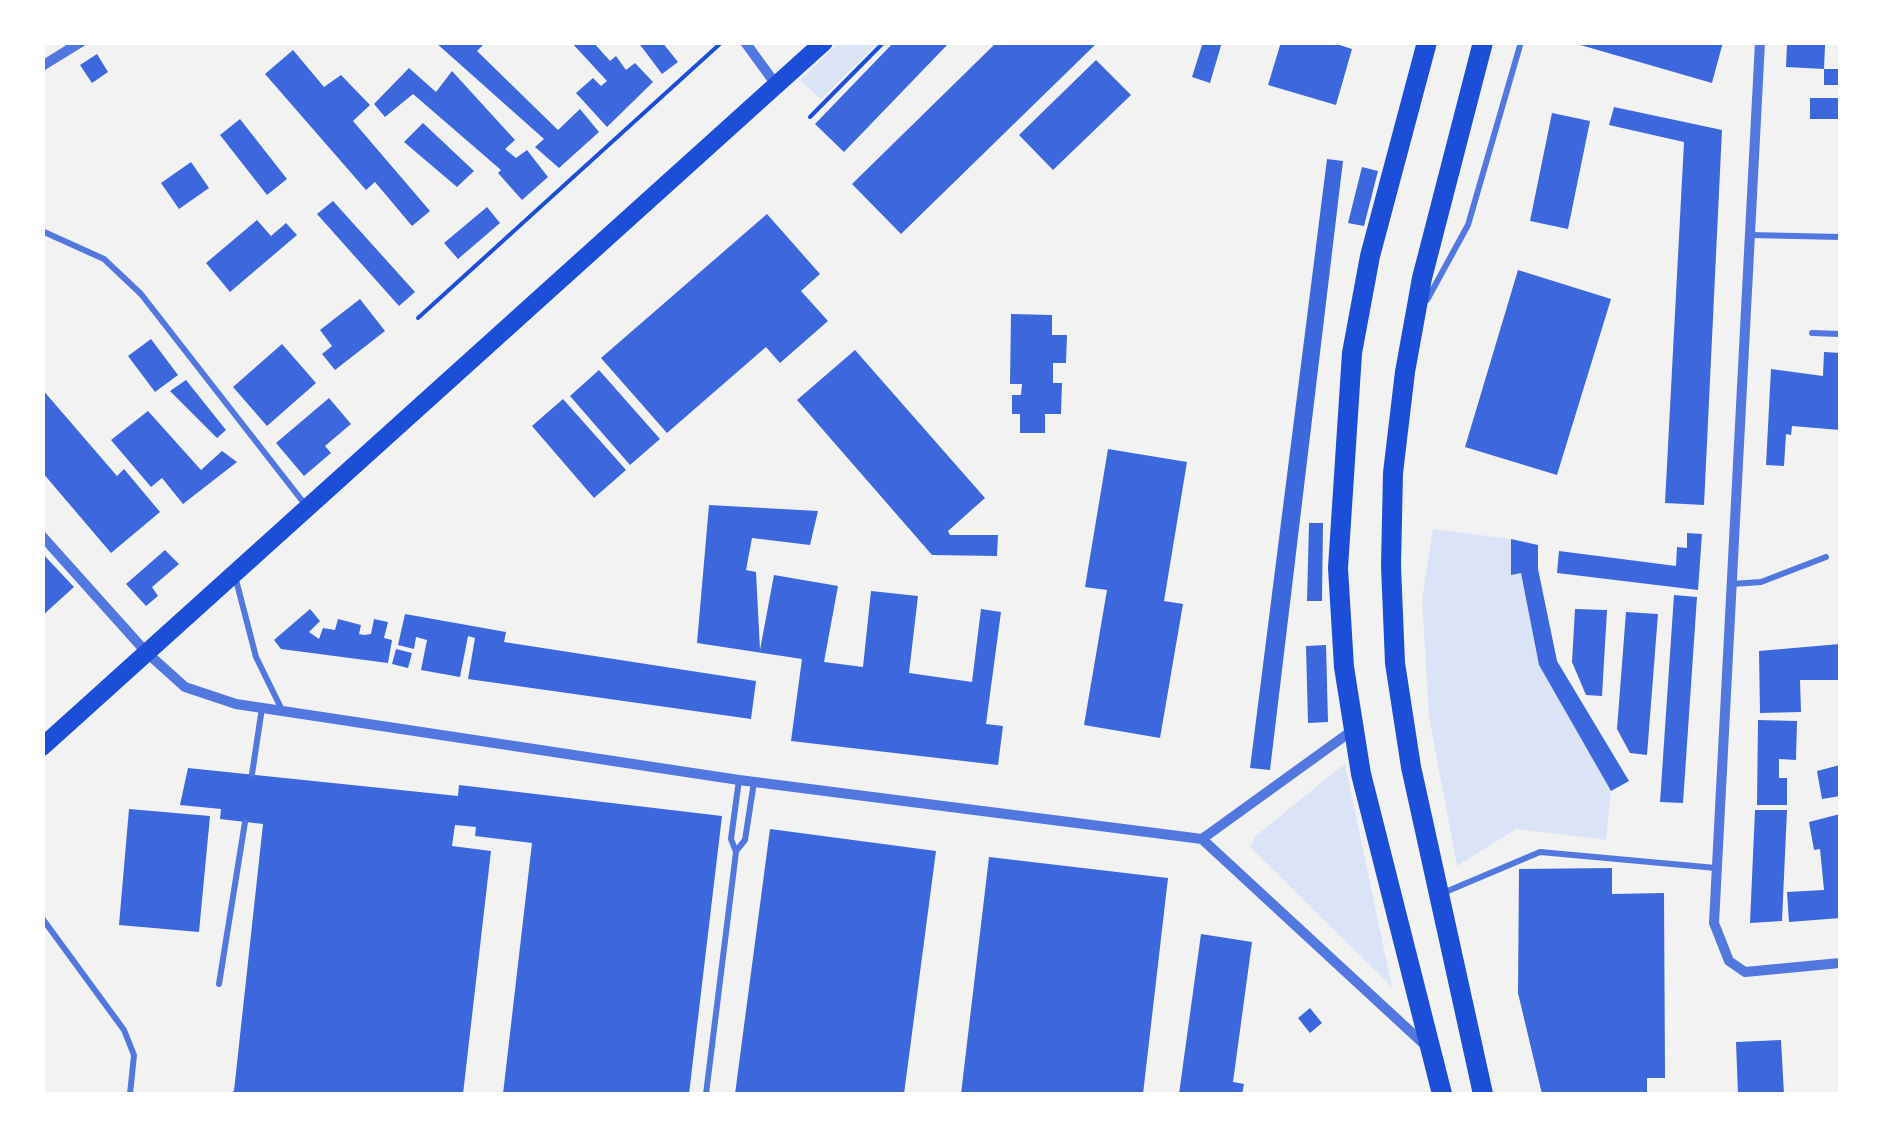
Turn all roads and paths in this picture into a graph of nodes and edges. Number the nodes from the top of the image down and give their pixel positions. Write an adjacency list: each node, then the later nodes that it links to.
1 (81, 42): 10 (street)
2 (722, 42): 16 (path)
3 (746, 42): 11 (street)
4 (824, 42): 11 (main road)
5 (884, 42): 12 (path)
6 (1427, 42): 28 (main road)
7 (1483, 42): 17 (main road)
8 (1521, 42): 17 (lane)
9 (1760, 42): 14 (street)
10 (42, 66)
11 (778, 86): 20 (main road)
12 (810, 117)
13 (42, 231): 20 (lane)
14 (1750, 234): 15 (lane); 24 (street)
15 (1840, 237)
16 (418, 318)
17 (1414, 323): 37 (main road)
18 (1812, 333): 19 (lane)
19 (1840, 334)
20 (309, 508): 23 (main road)
21 (42, 536): 25 (street)
22 (1826, 557): 24 (lane)
23 (234, 576): 25 (main road); 27 (lane)
24 (1732, 584): 36 (street)
25 (146, 652): 26 (street); 29 (main road)
26 (262, 708): 27 (street); 30 (lane)
27 (282, 711): 31 (street)
28 (1353, 730): 34 (street); 41 (main road)
29 (42, 746)
30 (252, 774)
31 (739, 780): 32 (street); 35 (lane)
32 (754, 781): 34 (street); 35 (lane)
33 (245, 822): 40 (lane)
34 (1202, 839): 41 (street)
35 (736, 852): 43 (lane)
36 (1717, 868): 37 (lane); 39 (street)
37 (1438, 895): 45 (main road)
38 (42, 918): 42 (lane)
39 (1840, 963)
40 (220, 984)
41 (1431, 1051): 44 (main road)
42 (130, 1094)
43 (706, 1094)
44 (1442, 1094)
45 (1483, 1094)

